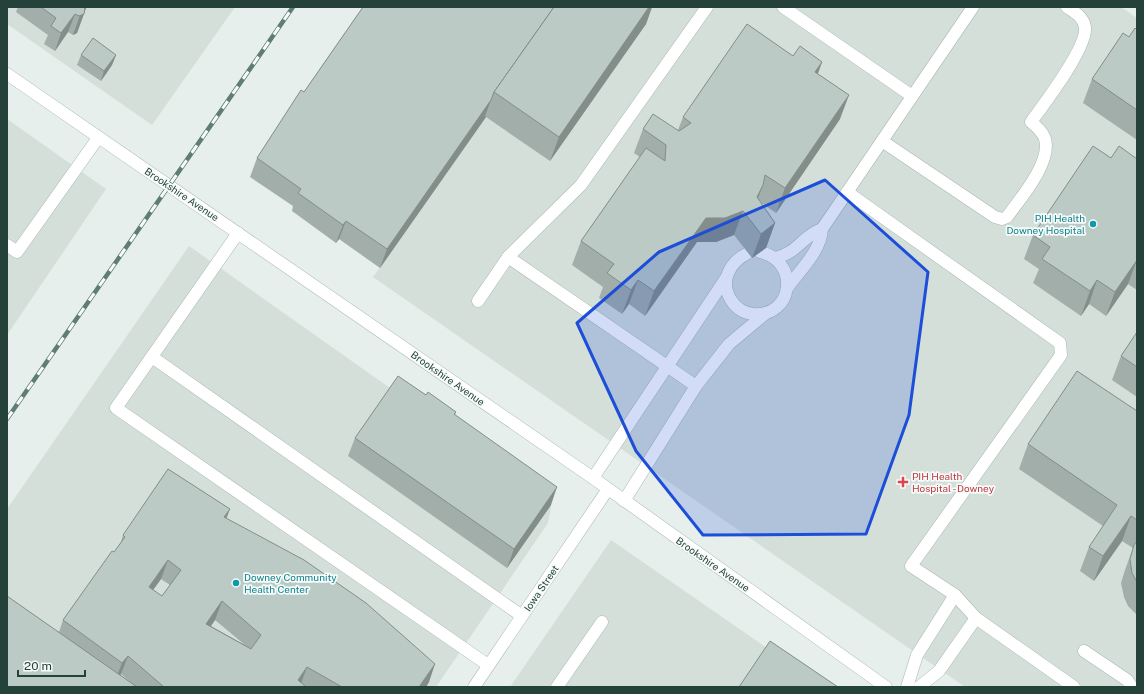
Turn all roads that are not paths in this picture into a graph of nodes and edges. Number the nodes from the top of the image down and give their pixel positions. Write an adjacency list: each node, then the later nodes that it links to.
1 (706, 7): 13 (street)
2 (783, 7): 6 (street)
3 (973, 7): 6 (street)
4 (1067, 7): 8 (street)
5 (7, 74): 7 (street, Brookshire Avenue)
6 (912, 96): 8 (street)
7 (98, 138): 11 (street, Brookshire Avenue); 12 (street)
8 (882, 141): 9 (street)
9 (847, 192): 10 (street); 25 (street)
10 (822, 229): 14 (street); 16 (street)
11 (238, 233): 19 (street); 22 (street, Brookshire Avenue)
12 (7, 245)
13 (508, 257): 17 (street); 20 (street)
14 (775, 258): 15 (street); 16 (street)
15 (726, 278): 18 (street); 20 (street)
16 (788, 287): 18 (street)
17 (478, 301)
18 (766, 313): 21 (street)
19 (152, 357): 26 (street); 30 (street)
20 (667, 366): 21 (street); 22 (street)
21 (696, 386): 24 (street)
22 (593, 478): 23 (street, Brookshire Avenue)
23 (608, 489): 24 (street, Brookshire Avenue); 26 (street, Iowa Street)
24 (624, 501): 33 (street, Brookshire Avenue)
25 (955, 595): 27 (street); 34 (street)
26 (522, 616): 30 (street, Iowa Street)
27 (976, 618): 35 (street); 36 (street)
28 (602, 622): 32 (street)
29 (1084, 651): 37 (street)
30 (488, 665): 31 (street, Iowa Street)
31 (474, 687)
32 (557, 687)
33 (886, 687)
34 (907, 687)
35 (919, 687)
36 (1074, 687)
37 (1132, 687)

